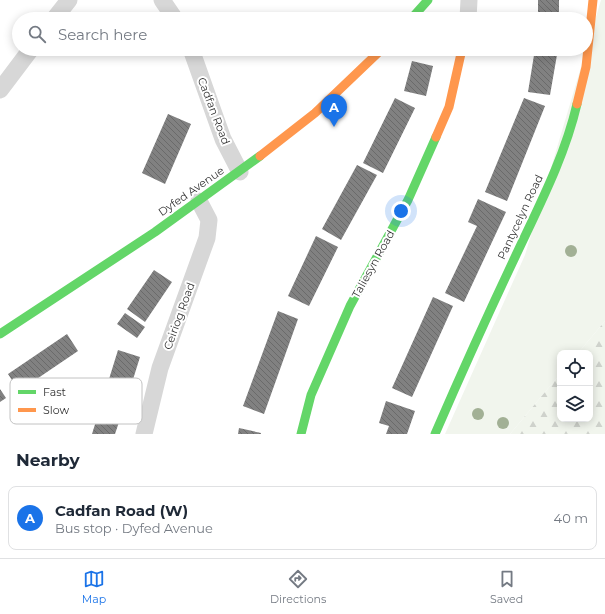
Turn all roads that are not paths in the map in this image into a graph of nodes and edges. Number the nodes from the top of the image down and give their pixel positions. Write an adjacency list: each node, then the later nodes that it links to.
1 (69, 0): 6 (street)
2 (162, 0): 7 (street)
3 (428, 0): 8 (street)
4 (469, 0): 9 (street)
5 (593, 0): 10 (street, Pantycelyn Road)
6 (60, 12)
7 (170, 12)
8 (417, 12)
9 (468, 12)
10 (592, 12)
11 (26, 56): 16 (street)
12 (193, 56): 17 (street, Cadfan Road)
13 (375, 56): 17 (street, Dyfed Avenue)
14 (460, 56): 21 (street, Taliesyn Road)
15 (587, 56): 22 (street, Pantycelyn Road)
16 (0, 90)
17 (240, 172): 18 (street, Dyfed Avenue)
18 (199, 201): 19 (street, Dyfed Avenue); 20 (street, Ceiriog Road)
19 (0, 334)
20 (144, 434)
21 (301, 434)
22 (435, 434)

